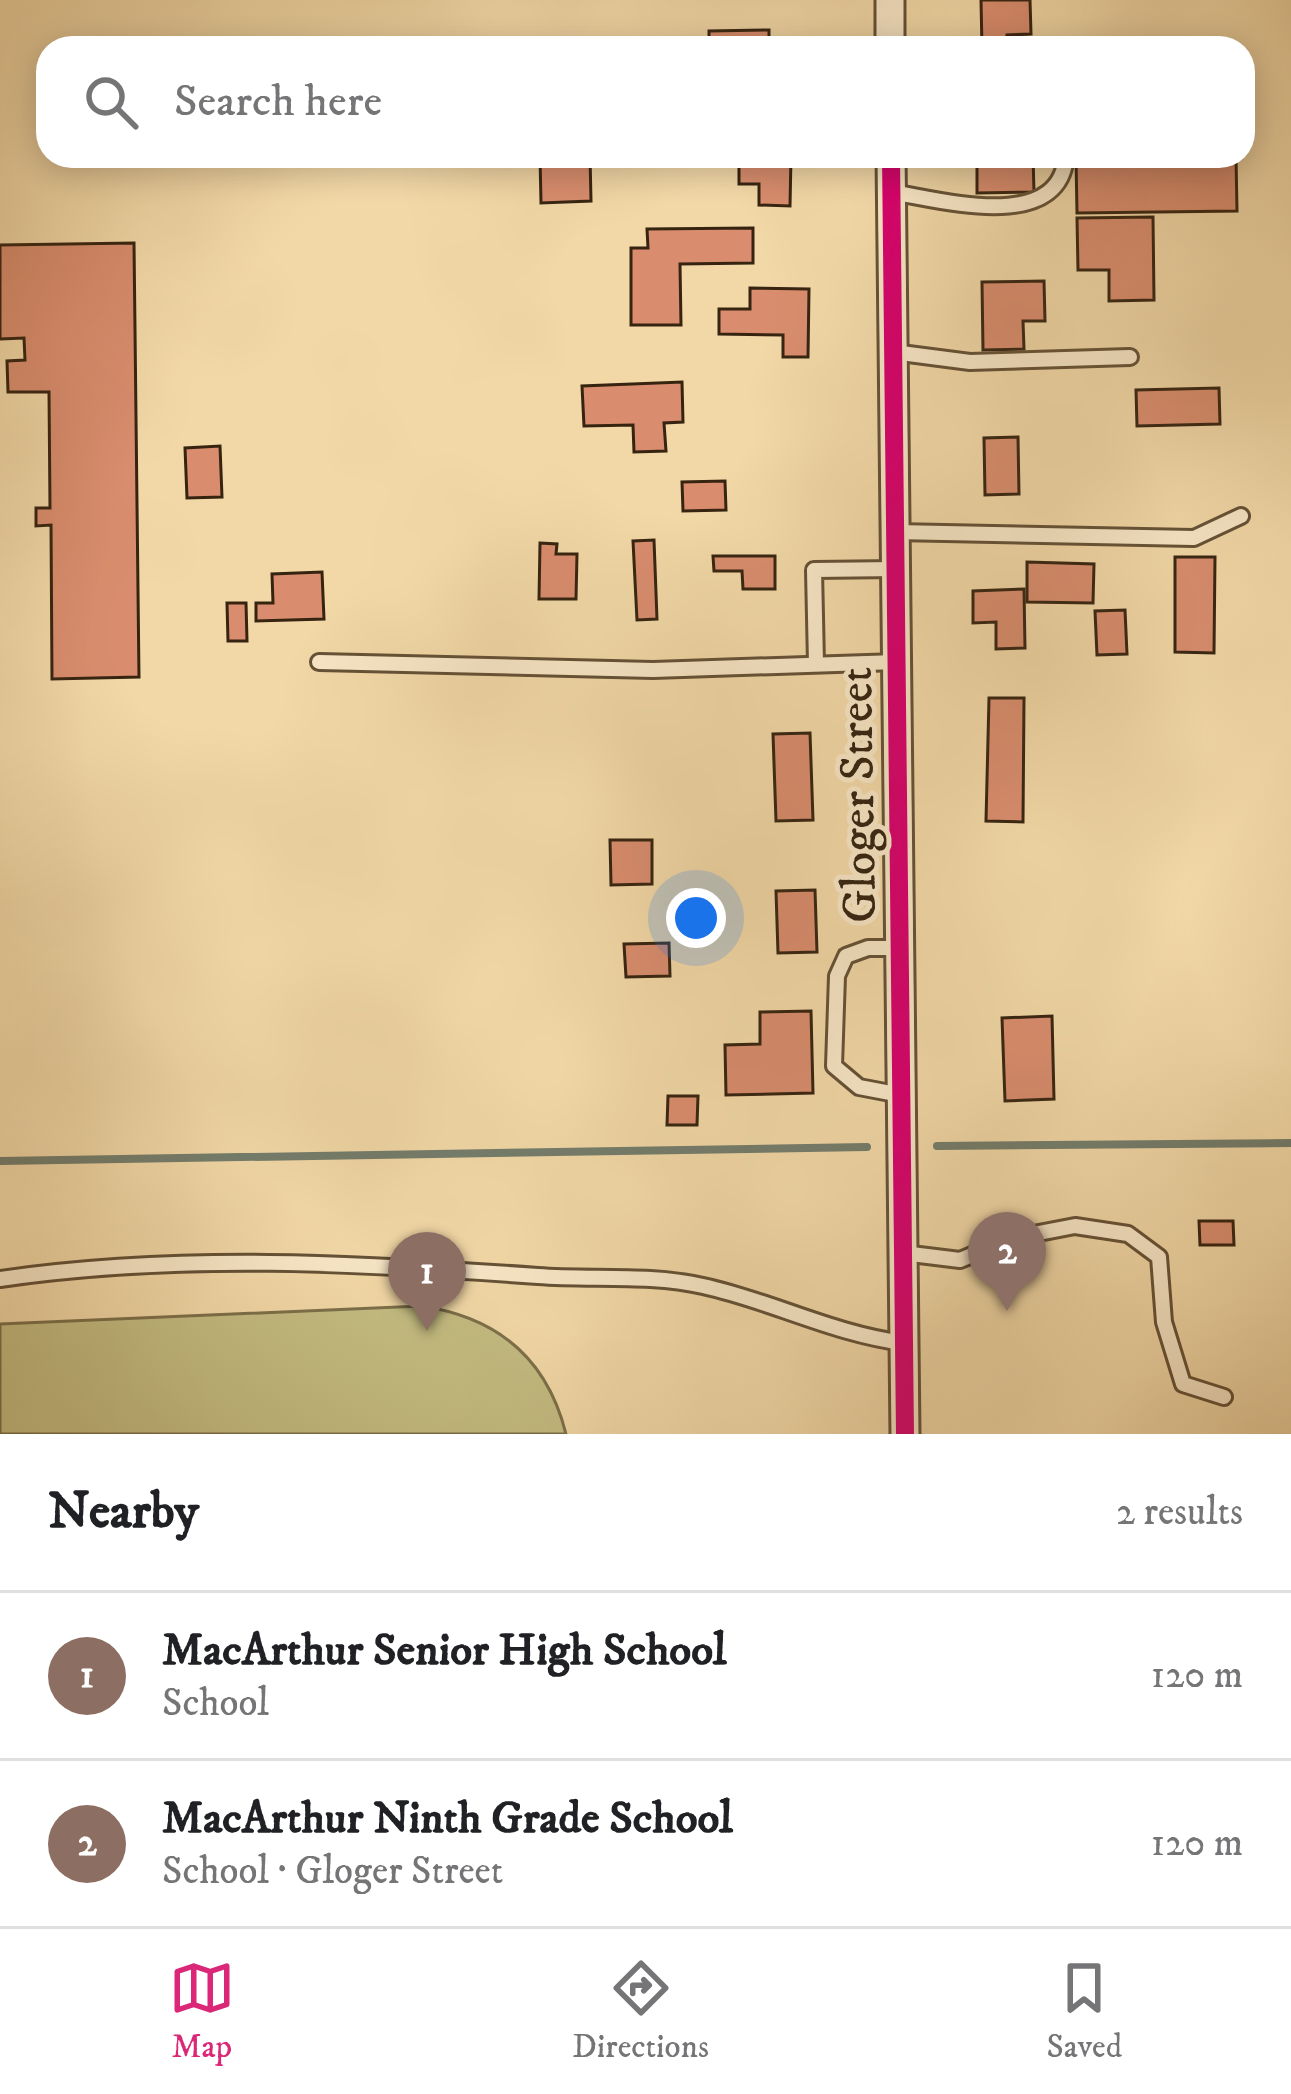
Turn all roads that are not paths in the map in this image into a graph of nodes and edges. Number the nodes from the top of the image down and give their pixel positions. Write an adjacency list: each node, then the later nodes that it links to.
1 (890, 0): 2 (street)
2 (890, 36)
3 (891, 168): 5 (street, Gloger Street)
4 (1061, 168): 5 (lane)
5 (891, 192): 6 (street, Gloger Street)
6 (893, 352): 7 (lane); 9 (street, Gloger Street)
7 (1130, 357)
8 (1241, 516): 9 (lane)
9 (896, 532): 10 (street, Gloger Street)
10 (896, 569): 12 (street, Gloger Street); 13 (lane)
11 (319, 662): 13 (lane)
12 (897, 662): 13 (lane); 14 (street, Gloger Street)
13 (817, 664)
14 (900, 948): 15 (street, Gloger Street); 15 (lane)
15 (901, 1095): 16 (street, Gloger Street)
16 (903, 1253): 18 (street, Gloger Street); 19 (lane)
17 (0, 1279): 18 (lane)
18 (904, 1343): 20 (street, Gloger Street)
19 (1224, 1397)
20 (905, 1434)

